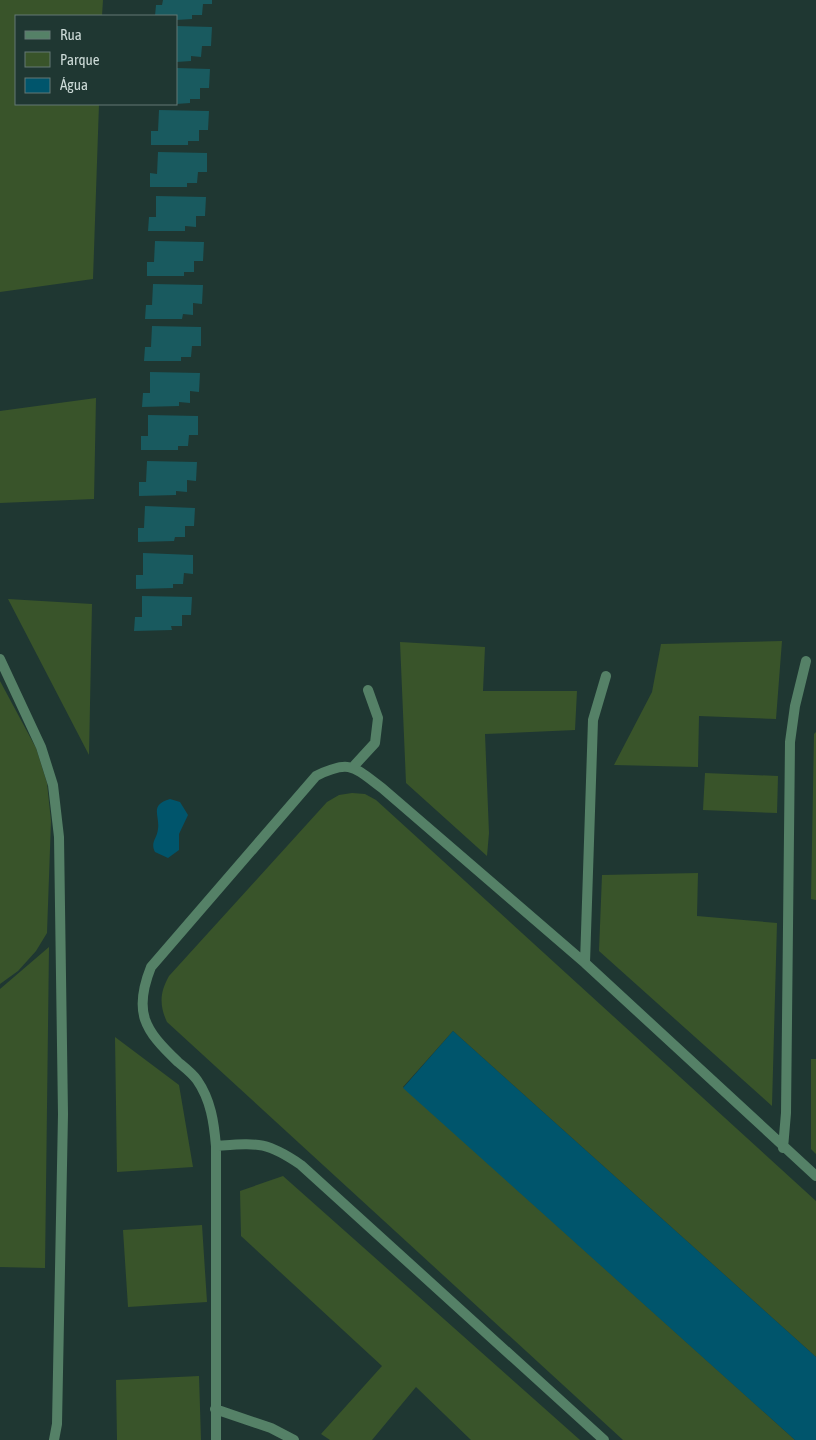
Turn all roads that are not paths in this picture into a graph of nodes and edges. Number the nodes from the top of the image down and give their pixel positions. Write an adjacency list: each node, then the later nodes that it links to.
1 (0, 659): 11 (street)
2 (806, 661): 8 (street)
3 (606, 676): 6 (street)
4 (368, 690): 5 (street)
5 (353, 767): 6 (street); 7 (street)
6 (585, 963): 8 (street)
7 (216, 1146): 10 (street); 16 (street)
8 (783, 1148): 9 (street)
9 (816, 1176)
10 (215, 1409): 14 (street); 15 (street)
11 (57, 1424): 12 (street); 13 (street)
12 (54, 1440)
13 (60, 1440)
14 (216, 1440)
15 (294, 1440)
16 (604, 1440)

